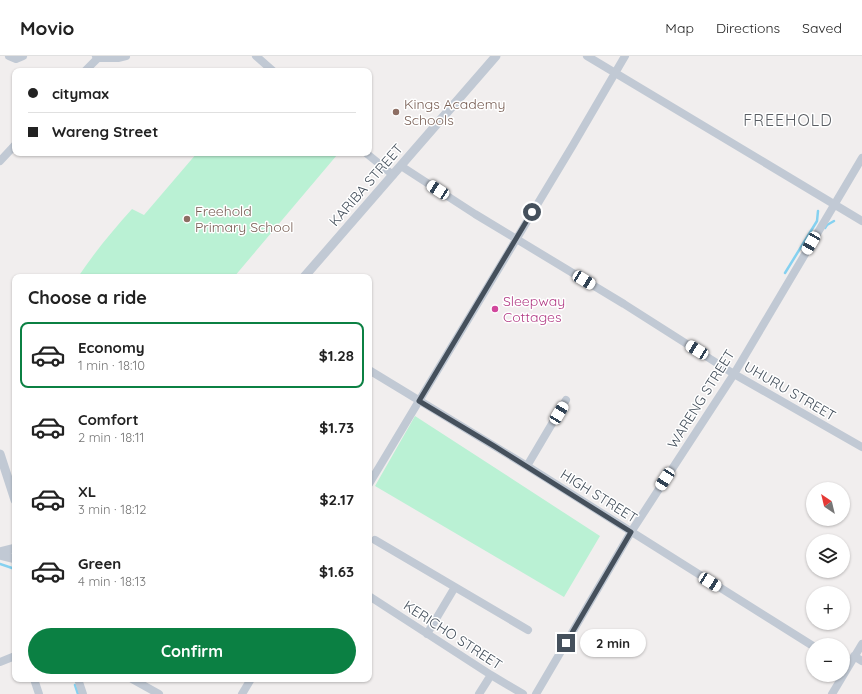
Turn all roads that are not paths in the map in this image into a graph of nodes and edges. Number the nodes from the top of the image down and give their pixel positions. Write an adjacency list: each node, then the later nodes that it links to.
1 (9, 56): 2 (street)
2 (23, 56)
3 (126, 56): 8 (street)
4 (256, 56): 10 (street)
5 (496, 56): 16 (street, KARIBA STREET)
6 (587, 56): 11 (street)
7 (625, 56): 11 (street)
8 (97, 57): 9 (street)
9 (88, 68)
10 (270, 68)
11 (614, 73): 18 (street); 20 (street)
12 (12, 148): 15 (street)
13 (370, 156): 17 (street)
14 (862, 158): 18 (street, WARENG STREET)
15 (0, 161)
16 (401, 166): 17 (street, KARIBA STREET); 20 (street, UHURU STREET)
17 (393, 175): 21 (street, KARIBA STREET)
18 (834, 204): 19 (street); 23 (street, WARENG STREET)
19 (862, 221)
20 (516, 239): 23 (street, UHURU STREET); 25 (street)
21 (307, 274)
22 (372, 372): 25 (street, HIGH STREET)
23 (734, 374): 26 (street, UHURU STREET); 31 (street, WARENG STREET)
24 (566, 400): 28 (street)
25 (419, 401): 28 (street, HIGH STREET); 29 (street)
26 (862, 447)
27 (0, 454): 30 (street)
28 (527, 466): 31 (street, HIGH STREET)
29 (372, 479)
30 (12, 491)
31 (631, 532): 41 (street, HIGH STREET); 60 (street, WARENG STREET)
32 (375, 540): 37 (street)
33 (12, 549): 34 (street)
34 (0, 552)
35 (0, 556): 36 (street)
36 (12, 558)
37 (455, 587): 39 (street); 40 (street)
38 (372, 598): 40 (street, KERICHO STREET)
39 (528, 630)
40 (427, 634): 48 (street, KERICHO STREET)
41 (806, 642)
42 (862, 644): 43 (street)
43 (854, 656): 45 (street); 46 (street)
44 (12, 657): 47 (street)
45 (850, 660)
46 (862, 661)
47 (0, 662)
48 (491, 675): 58 (street); 59 (street, KERICHO STREET)
49 (35, 682): 54 (street)
50 (79, 682): 55 (street)
51 (137, 682): 56 (street)
52 (249, 682): 57 (street)
53 (838, 682): 61 (street)
54 (39, 694)
55 (83, 694)
56 (159, 694)
57 (242, 694)
58 (479, 694)
59 (523, 694)
60 (536, 694)
61 (832, 694)

